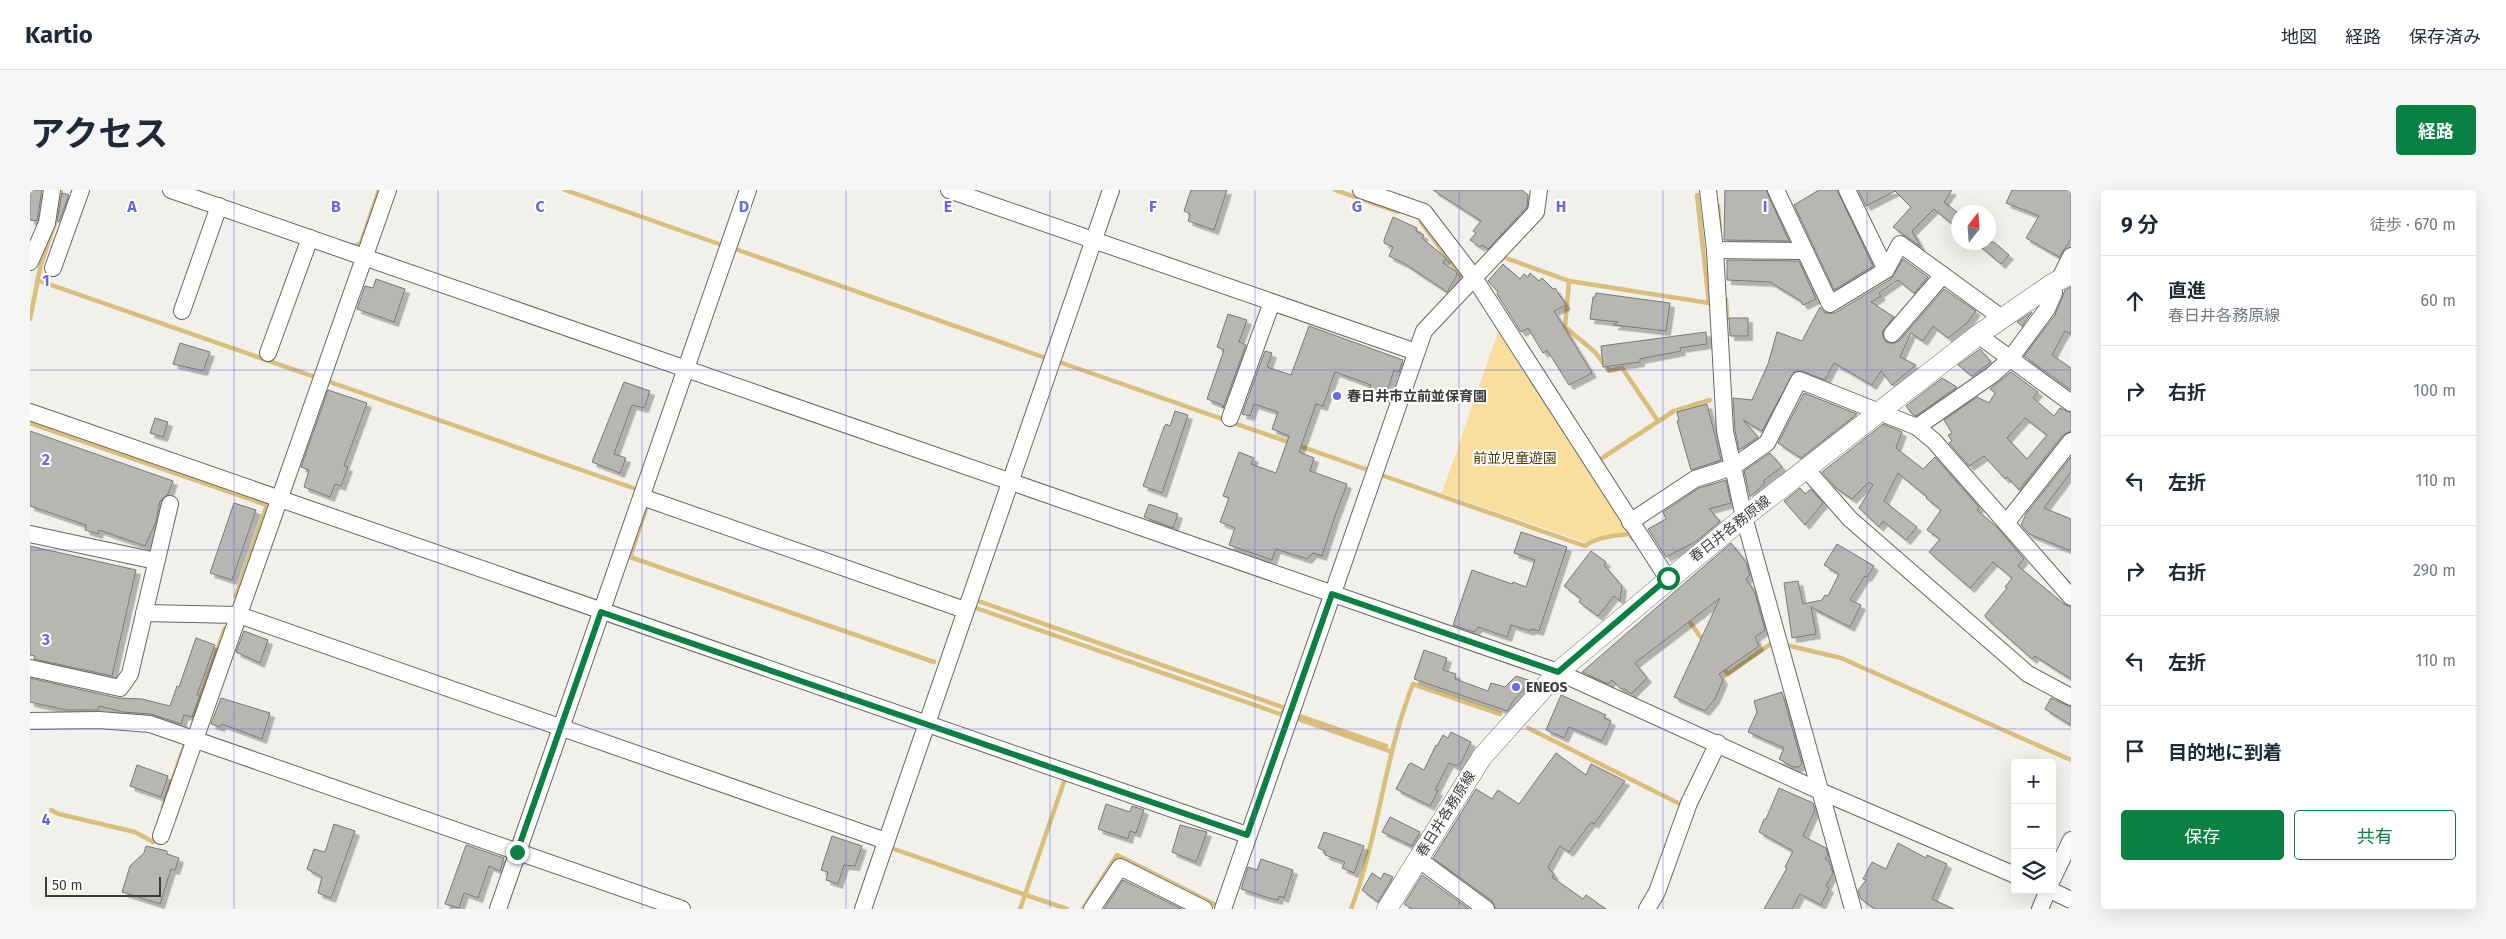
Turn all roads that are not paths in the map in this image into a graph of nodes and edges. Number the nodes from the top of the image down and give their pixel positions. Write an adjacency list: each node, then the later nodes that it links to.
1 (52, 190): 20 (street)
2 (81, 190): 21 (street)
3 (171, 190): 13 (street)
4 (388, 190): 19 (street)
5 (748, 190): 34 (street)
6 (950, 190): 15 (street)
7 (1111, 190): 15 (street)
8 (1361, 190): 23 (street)
9 (1539, 190): 23 (street)
10 (1708, 190): 16 (street)
11 (1776, 190): 17 (street)
12 (1847, 190): 22 (street)
13 (219, 206): 14 (street); 27 (street)
14 (310, 238): 19 (street); 32 (street)
15 (1094, 241): 26 (street); 43 (street)
16 (1715, 250): 17 (street); 41 (street)
17 (1805, 251): 22 (street)
18 (2071, 256): 25 (street)
19 (364, 257): 34 (street); 45 (street)
20 (30, 262)
21 (53, 268)
22 (1886, 270): 24 (street)
23 (1473, 276): 31 (street); 48 (street)
24 (1944, 276): 28 (street); 29 (street)
25 (2061, 279): 28 (main road, 春日井各務原線); 33 (street)
26 (1272, 302): 31 (street); 38 (street)
27 (182, 311)
28 (2002, 318): 30 (main road, 春日井各務原線)
29 (1892, 334)
30 (1978, 335): 33 (street); 37 (main road, 春日井各務原線)
31 (1416, 352): 53 (street)
32 (268, 353)
33 (2010, 359): 35 (street); 39 (street)
34 (686, 369): 43 (street); 44 (street)
35 (2071, 403)
36 (30, 412): 45 (street)
37 (1878, 413): 39 (street); 41 (street); 42 (main road, 春日井各務原線)
38 (1230, 418)
39 (1917, 427): 49 (street)
40 (2071, 441): 49 (street)
41 (1733, 467): 47 (street); 48 (street)
42 (1807, 470): 47 (main road, 春日井各務原線); 61 (street)
43 (1010, 482): 53 (street); 55 (street)
44 (642, 497): 55 (street); 56 (street)
45 (280, 499): 56 (street); 58 (street)
46 (170, 504): 51 (street)
47 (1744, 517): 52 (main road, 春日井各務原線); 67 (street)
48 (1630, 522): 52 (street)
49 (2007, 522): 54 (street)
50 (30, 534): 51 (street)
51 (156, 561): 57 (street)
52 (1668, 578): 60 (main road, 春日井各務原線)
53 (1332, 594): 60 (street); 68 (street)
54 (2071, 597)
55 (965, 610): 63 (street)
56 (601, 612): 63 (street); 64 (street)
57 (144, 613): 58 (street); 59 (street)
58 (239, 615): 64 (street); 65 (street)
59 (30, 668)
60 (1558, 672): 66 (street); 73 (main road, 春日井各務原線)
61 (2071, 697)
62 (30, 721): 65 (street)
63 (926, 724): 68 (street); 71 (street)
64 (561, 728): 71 (street); 72 (street)
65 (196, 740): 69 (street); 72 (street)
66 (1718, 744): 67 (street); 87 (street)
67 (1820, 791): 75 (street); 88 (street)
68 (1247, 835): 84 (street)
69 (161, 836)
70 (2071, 840): 74 (street)
71 (886, 841): 81 (street)
72 (517, 852): 79 (street); 80 (street)
73 (1418, 859): 85 (main road, 春日井各務原線); 86 (street)
74 (2056, 872)
75 (2011, 873)
76 (2056, 893): 78 (street)
77 (2047, 894): 89 (street)
78 (2071, 900)
79 (498, 909)
80 (682, 909)
81 (863, 909)
82 (1092, 909): 83 (street)
83 (1204, 909)
84 (1223, 909)
85 (1387, 909)
86 (1486, 909)
87 (1648, 909)
88 (1853, 909)
89 (2040, 909)

